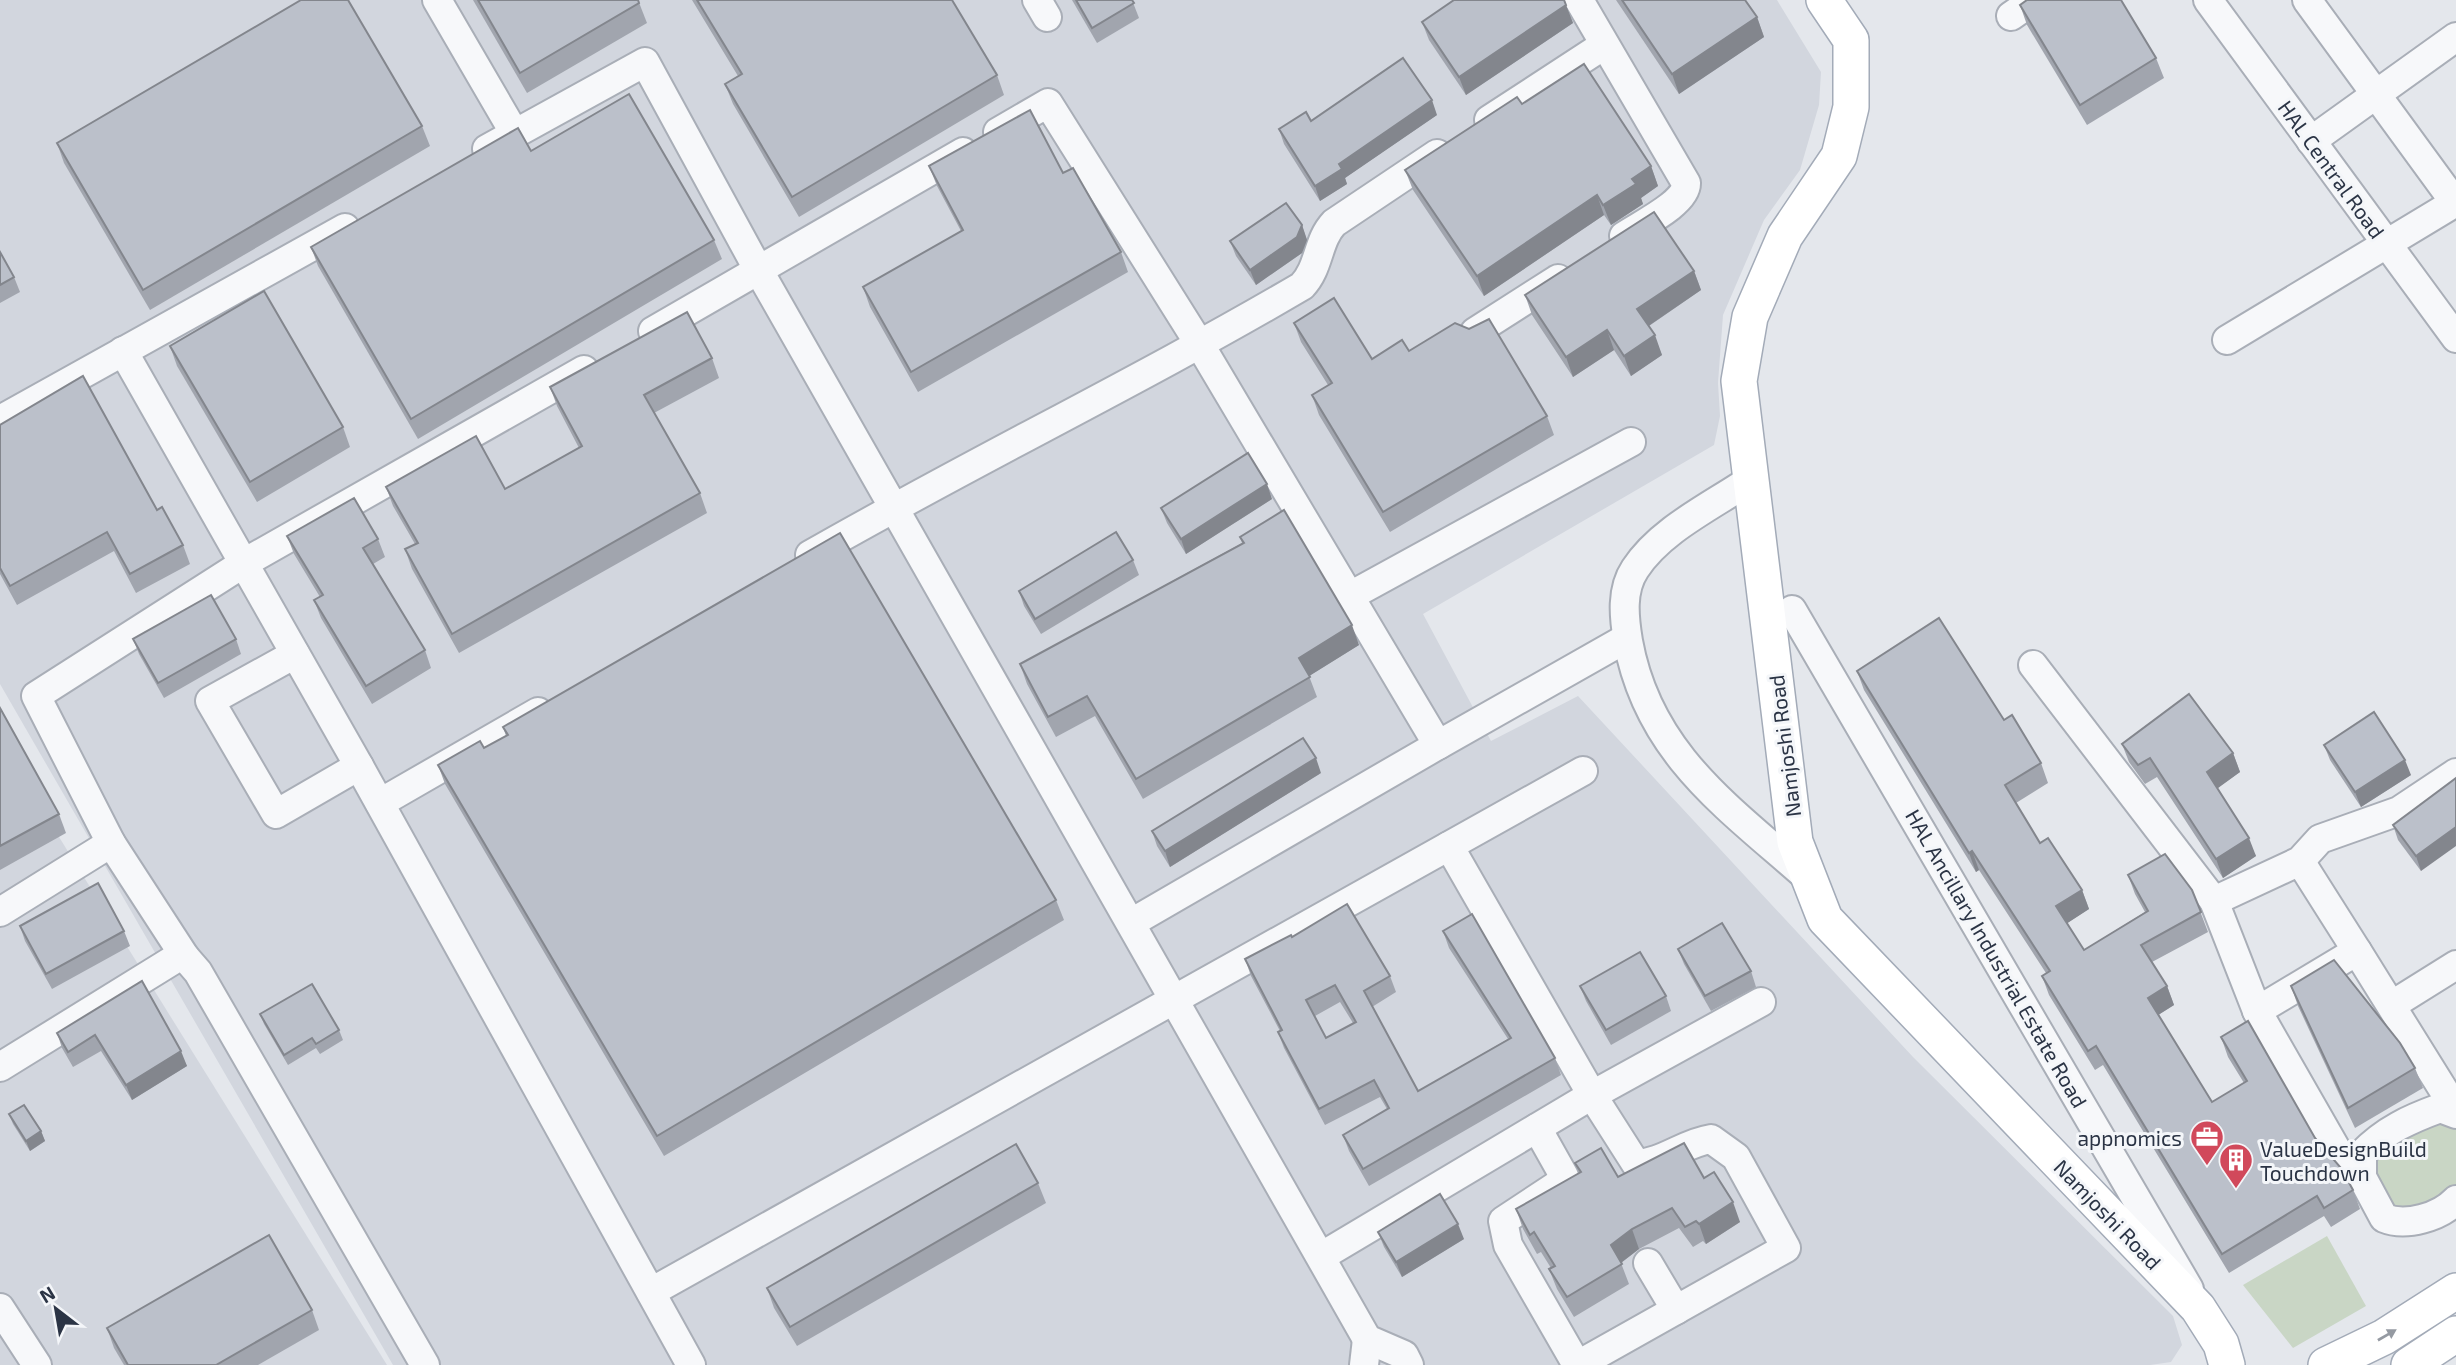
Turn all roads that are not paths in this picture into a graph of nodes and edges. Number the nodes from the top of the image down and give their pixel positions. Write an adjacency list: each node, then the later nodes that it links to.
1 (437, 0): 11 (street)
2 (1579, 0): 9 (street)
3 (1825, 0): 27 (main road, Namjoshi Road)
4 (2034, 0): 7 (street)
5 (2208, 0): 12 (street, HAL Central Road)
6 (2307, 0): 10 (street)
7 (2011, 16)
8 (2456, 37): 10 (street)
9 (1604, 45): 17 (street); 23 (street)
10 (2376, 95): 12 (street); 14 (street)
11 (515, 134): 13 (street); 19 (street)
12 (2311, 141): 16 (street, HAL Central Road)
13 (468, 160)
14 (2456, 203): 16 (street)
15 (373, 213): 24 (street)
16 (2388, 246): 21 (street, HAL Central Road); 22 (street)
17 (1604, 249)
18 (1581, 264): 20 (street)
19 (759, 271): 23 (street); 28 (street); 29 (street)
20 (1475, 332)
21 (2456, 338)
22 (2227, 340)
23 (1200, 345): 28 (street); 31 (street)
24 (123, 351): 25 (street); 29 (street)
25 (0, 420)
26 (1631, 442): 31 (street)
27 (1752, 478): 33 (street); 45 (main road, Namjoshi Road)
28 (893, 507): 30 (street); 48 (street)
29 (244, 563): 34 (street); 42 (street)
30 (786, 569)
31 (1350, 596): 37 (street)
32 (1792, 610): 67 (street, HAL Ancillary Industrial Estate Road)
33 (1628, 638): 37 (street); 45 (street)
34 (295, 654): 38 (street); 38 (street)
35 (2033, 665): 46 (street)
36 (559, 700): 41 (street)
37 (1438, 745): 48 (street)
38 (359, 766): 41 (street)
39 (1583, 771): 43 (street)
40 (2456, 773): 44 (street)
41 (380, 803): 65 (street)
42 (111, 843): 47 (street); 50 (street)
43 (1449, 846): 52 (street); 57 (street)
44 (2300, 861): 46 (street); 49 (street)
45 (1807, 877): 67 (main road, Namjoshi Road)
46 (2214, 901): 55 (street)
47 (0, 912)
48 (1131, 923): 52 (street)
49 (2357, 951): 54 (street); 55 (street)
50 (185, 957): 56 (street); 72 (street)
51 (2456, 965): 54 (street)
52 (1175, 1000): 62 (street); 65 (street)
53 (1761, 1002): 57 (street)
54 (2392, 1005): 58 (street)
55 (2258, 1011): 60 (street)
56 (0, 1067)
57 (1592, 1095): 59 (street); 68 (street)
58 (2456, 1112): 60 (street)
59 (1537, 1128): 62 (street); 75 (street)
60 (2362, 1177): 61 (street)
61 (2453, 1212)
62 (1322, 1256): 70 (street)
63 (1648, 1263): 68 (street)
64 (2456, 1291): 77 (main road, one-way to 64)
65 (651, 1292): 73 (street)
66 (0, 1308): 71 (street)
67 (2198, 1308): 76 (main road, Namjoshi Road)
68 (1676, 1310): 75 (street)
69 (2456, 1334): 78 (main road)
70 (1365, 1352): 74 (street)
71 (37, 1365)
72 (425, 1365)
73 (691, 1365)
74 (1409, 1365)
75 (1577, 1365)
76 (2227, 1365)
77 (2326, 1365)
78 (2409, 1365)

